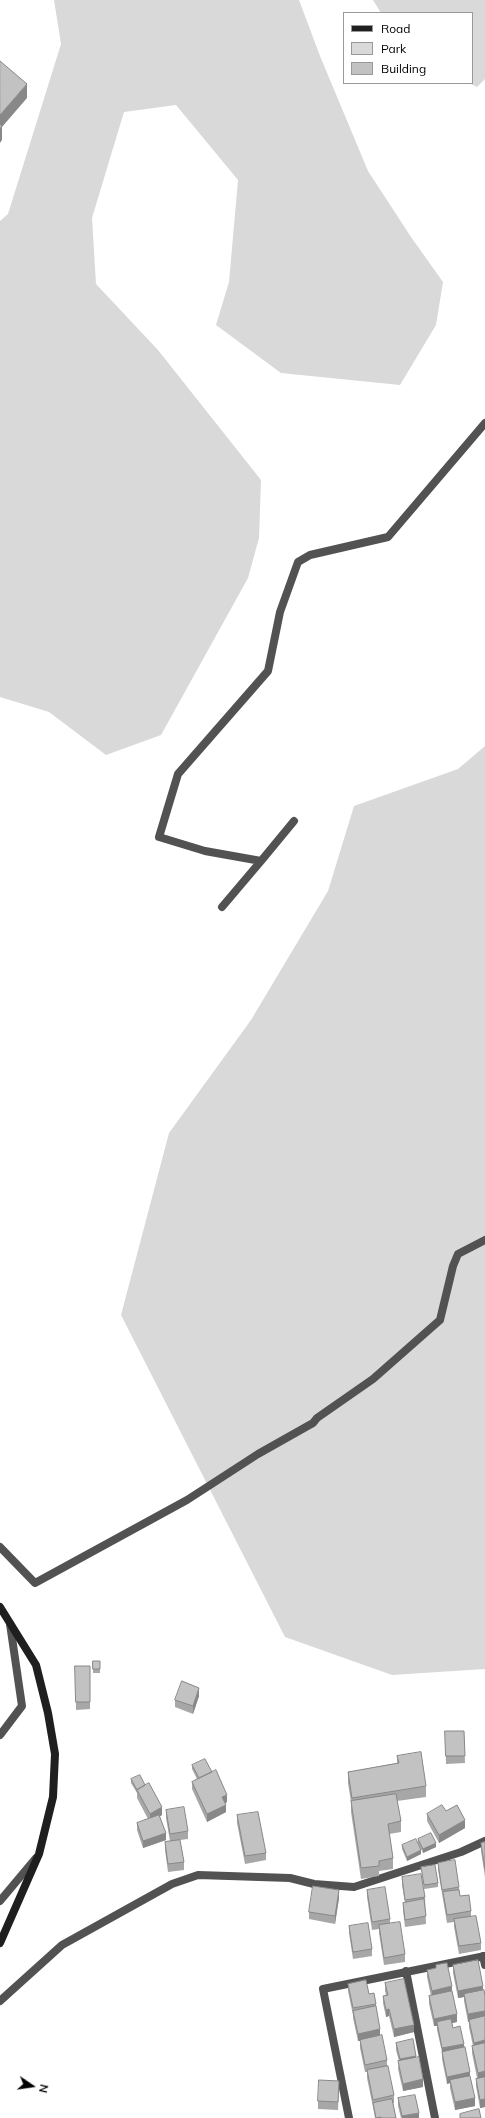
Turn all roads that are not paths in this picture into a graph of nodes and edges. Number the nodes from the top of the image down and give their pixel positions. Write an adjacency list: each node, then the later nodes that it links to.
1 (485, 423): 3 (street)
2 (294, 821): 3 (street)
3 (261, 861): 4 (street)
4 (222, 908)
5 (485, 1240): 6 (street)
6 (0, 1548)
7 (0, 1607): 8 (street)
8 (10, 1623): 9 (street); 11 (street)
9 (0, 1735)
10 (485, 1841): 17 (street)
11 (39, 1854): 12 (street); 13 (street)
12 (0, 1901)
13 (0, 1943)
14 (484, 1956): 15 (street); 16 (street)
15 (485, 1965)
16 (406, 1971): 18 (street); 19 (street)
17 (0, 2001)
18 (349, 2118)
19 (435, 2118)

